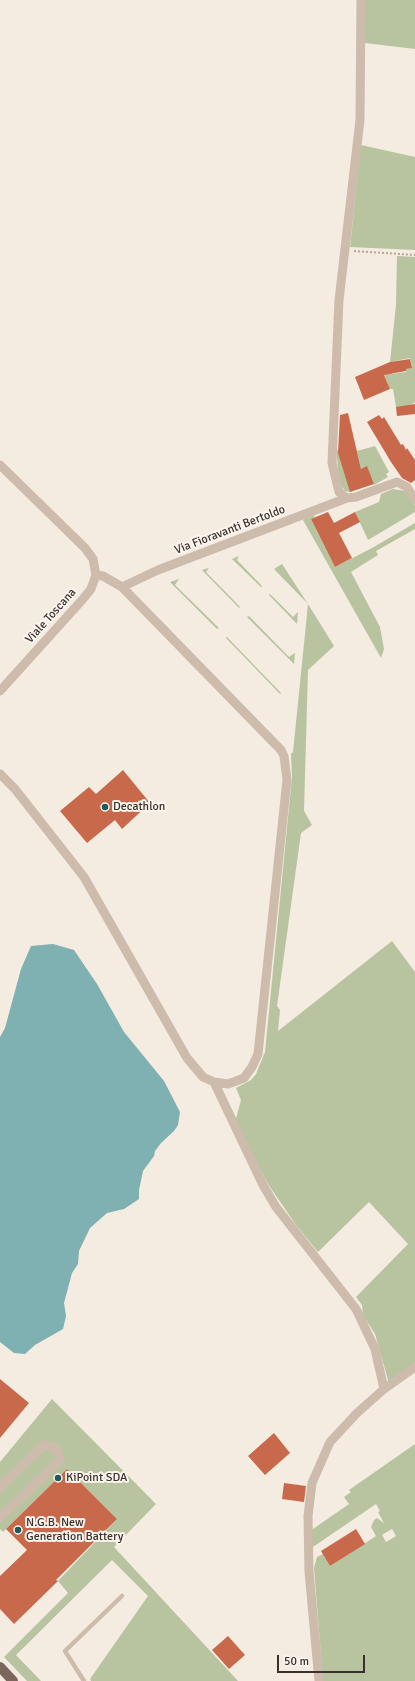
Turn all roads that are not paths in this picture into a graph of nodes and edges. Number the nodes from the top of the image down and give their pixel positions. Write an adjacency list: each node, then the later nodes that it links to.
1 (361, 0): 3 (street)
2 (0, 465): 5 (street)
3 (351, 497): 4 (street, Via Fioravanti Bertoldo); 6 (street, Via Fioravanti Bertoldo)
4 (415, 500)
5 (96, 575): 6 (street); 7 (street, Viale Toscana)
6 (122, 587): 9 (street)
7 (0, 691)
8 (0, 774): 9 (street)
9 (214, 1082): 11 (street)
10 (415, 1367): 11 (street)
11 (384, 1389): 18 (street)
12 (0, 1487): 13 (street)
13 (0, 1518)
14 (122, 1596): 17 (lane)
15 (0, 1667): 16 (main road)
16 (13, 1681)
17 (84, 1681)
18 (320, 1681)

